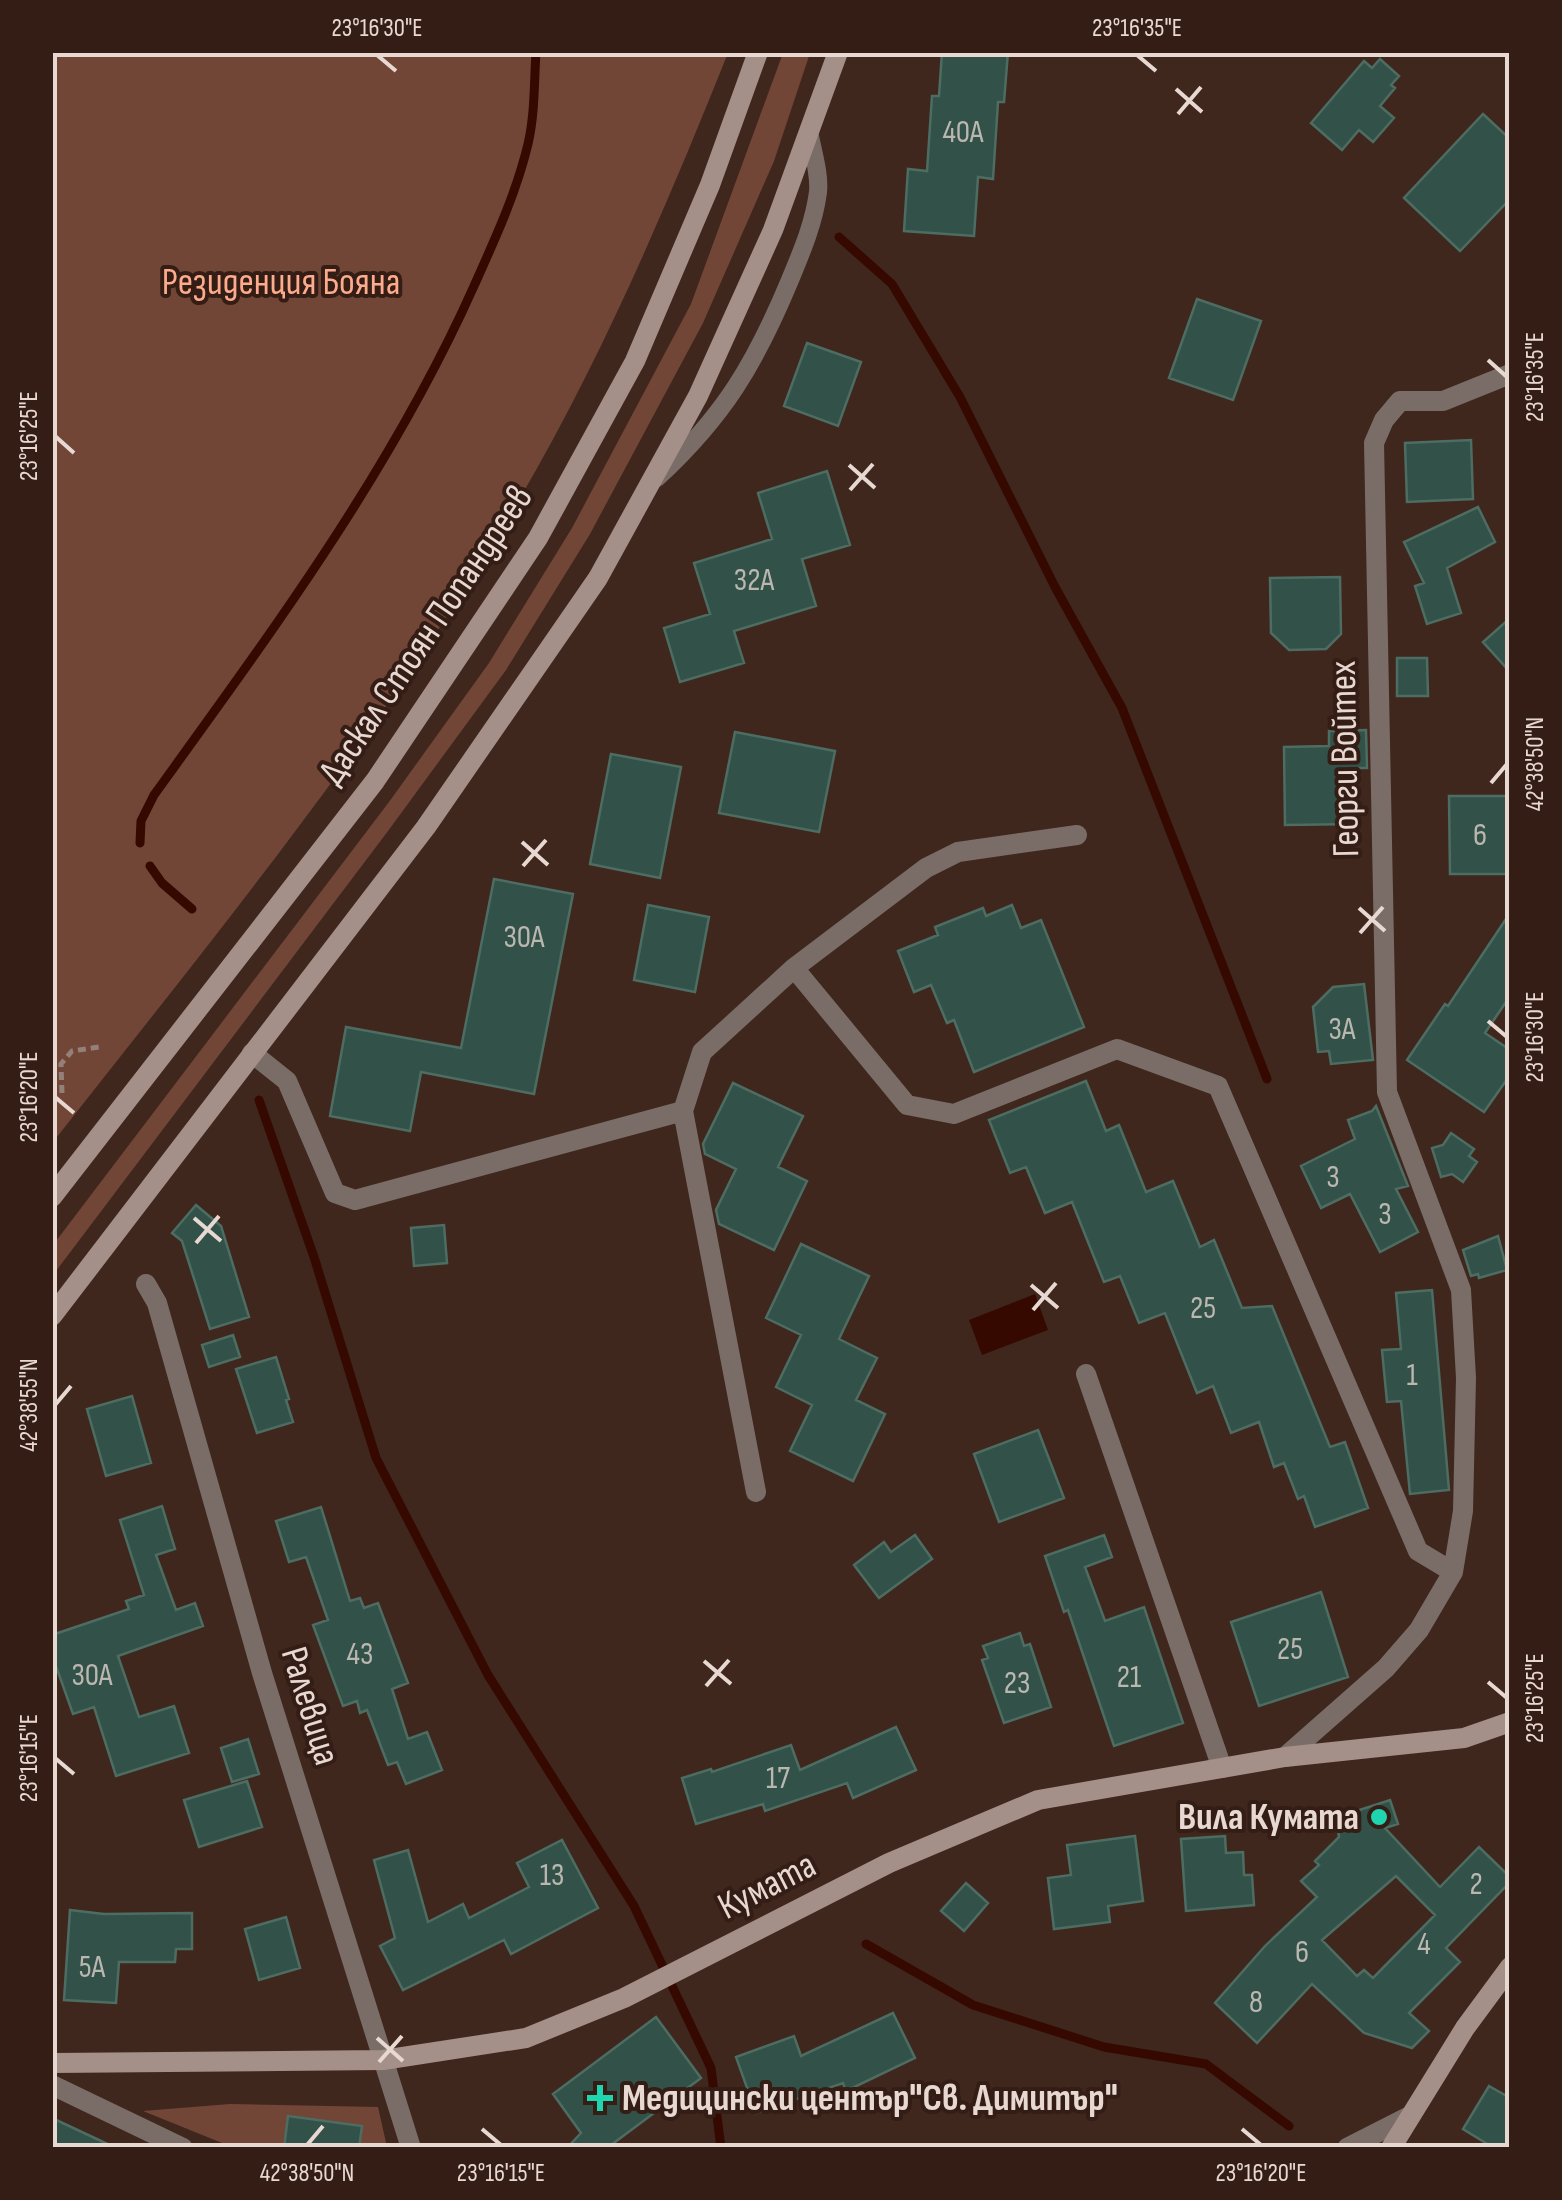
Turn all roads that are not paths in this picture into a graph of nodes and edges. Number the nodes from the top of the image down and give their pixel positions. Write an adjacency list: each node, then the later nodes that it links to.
1 (758, 52): 10 (main road, Даскал Стоян Попандреев)
2 (838, 52): 3 (main road)
3 (809, 130): 5 (main road); 5 (lane)
4 (1510, 374): 15 (street, Георги Войтех)
5 (650, 485): 8 (main road)
6 (1077, 835): 7 (street)
7 (799, 975): 9 (street); 15 (street)
8 (252, 1053): 9 (street); 12 (main road)
9 (683, 1111): 14 (street)
10 (52, 1197)
11 (146, 1284): 22 (street, Ралевица)
12 (52, 1316)
13 (1086, 1374): 18 (street)
14 (756, 1492)
15 (1454, 1572): 17 (street, Георги Войтех)
16 (1510, 1722): 17 (main road, Кумата)
17 (1284, 1757): 18 (main road, Кумата)
18 (1222, 1768): 22 (main road, Кумата)
19 (1510, 1967): 21 (main road)
20 (1510, 1989): 21 (street)
21 (1482, 2005): 25 (main road)
22 (382, 2060): 23 (main road, Кумата); 27 (street, Ралевица)
23 (52, 2063)
24 (52, 2085): 26 (street)
25 (1408, 2116): 28 (street); 29 (main road)
26 (183, 2148)
27 (411, 2148)
28 (1347, 2148)
29 (1390, 2148)

